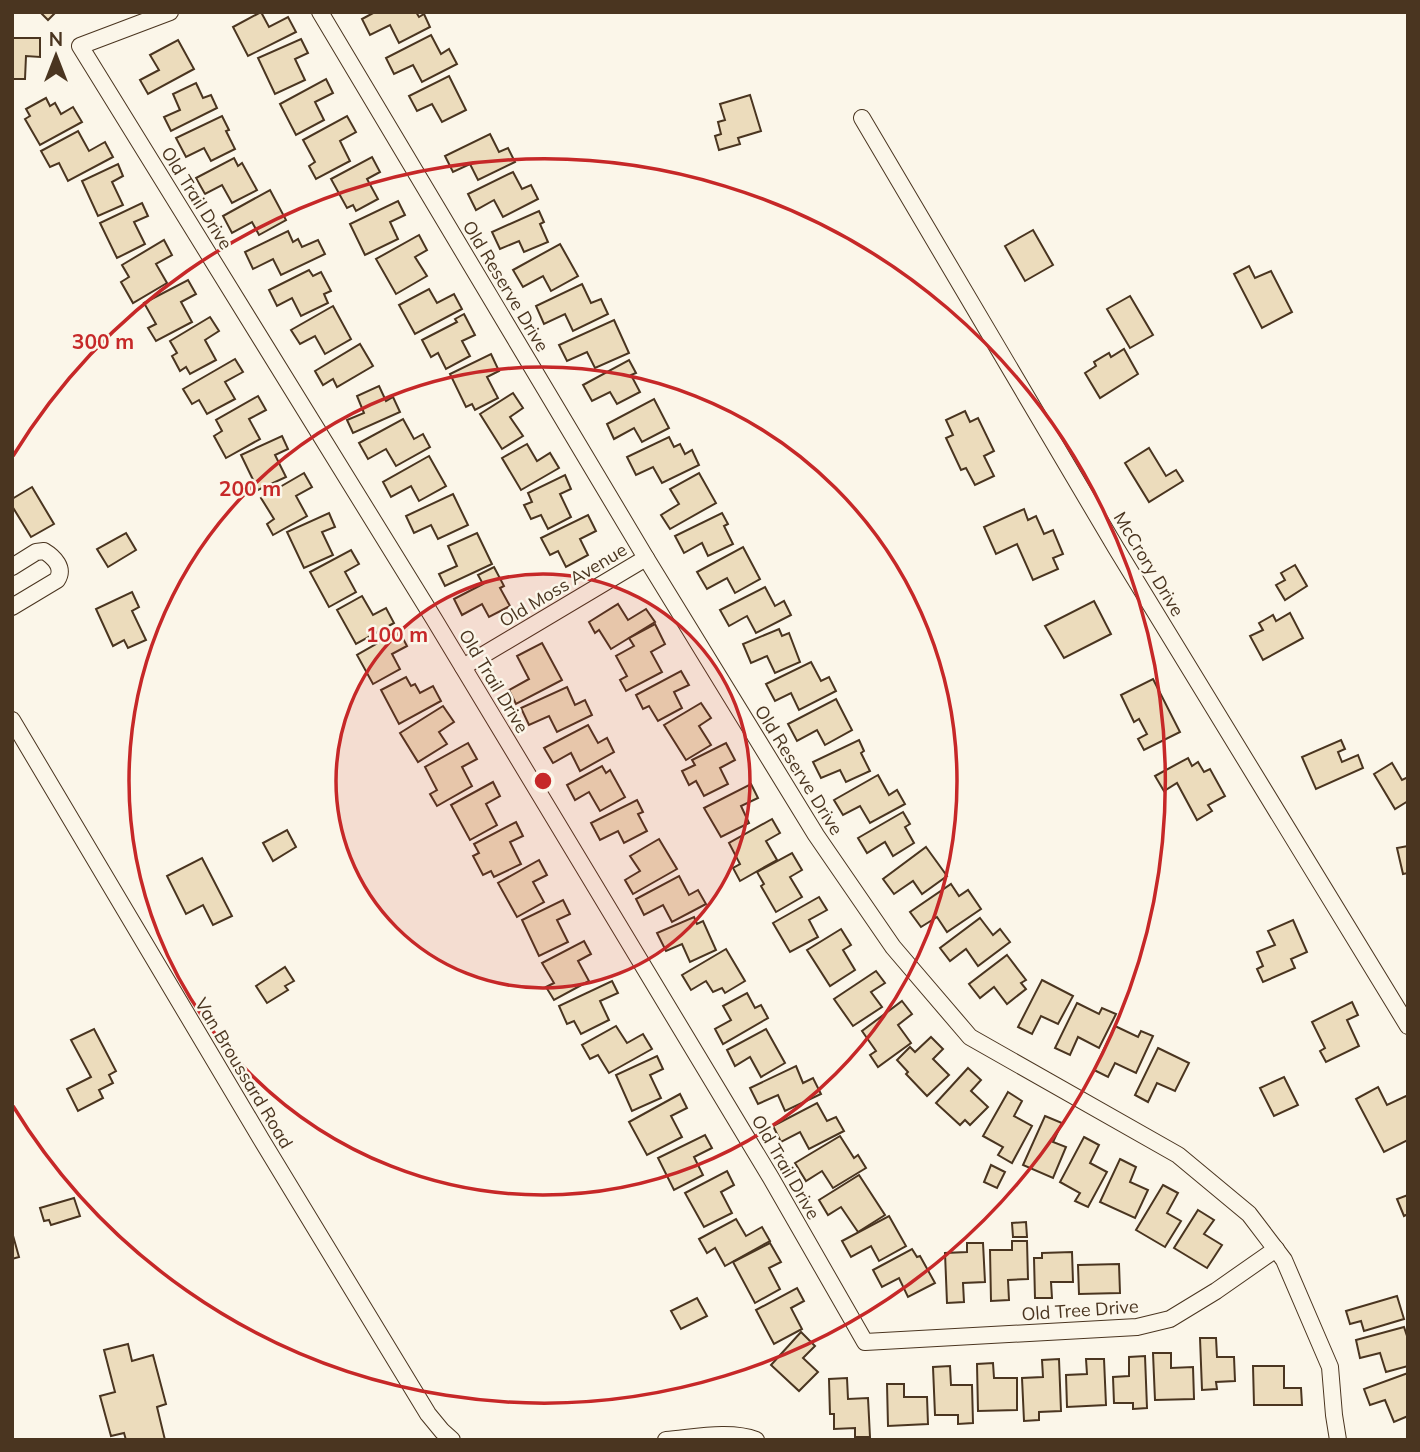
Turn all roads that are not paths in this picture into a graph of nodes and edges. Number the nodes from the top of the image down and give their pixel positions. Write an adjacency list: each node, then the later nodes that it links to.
1 (170, 12): 7 (street, Old Trail Drive)
2 (320, 12): 4 (street, Old Reserve Drive)
3 (862, 118): 9 (street, McCrory Drive)
4 (646, 558): 7 (street, Old Moss Avenue); 10 (street, Old Reserve Drive)
5 (12, 566): 6 (street)
6 (12, 607)
7 (463, 667): 11 (street, Old Trail Drive)
8 (12, 720): 12 (street, Van Broussard Road)
9 (1408, 1026)
10 (1276, 1249): 11 (street, Old Tree Drive); 15 (street, Old Reserve Drive)
11 (865, 1342)
12 (452, 1440)
13 (666, 1440): 14 (street)
14 (756, 1440)
15 (1338, 1440)

